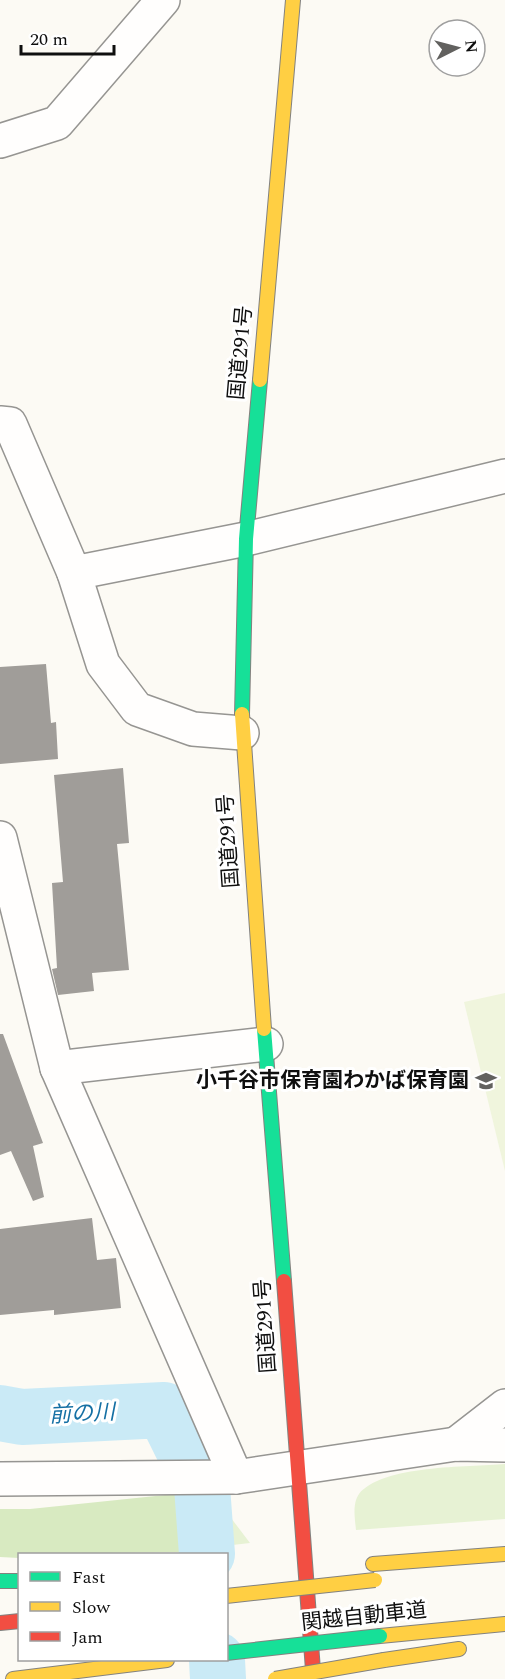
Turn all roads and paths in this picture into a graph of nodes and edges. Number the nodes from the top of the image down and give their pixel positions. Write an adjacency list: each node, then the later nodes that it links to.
1 (163, 0): 3 (street)
2 (293, 0): 6 (highway, 国道291号)
3 (0, 141)
4 (0, 423): 7 (street)
5 (505, 476): 6 (street)
6 (246, 539): 7 (street); 8 (highway, 国道291号)
7 (74, 573): 8 (street)
8 (242, 733): 10 (highway, 国道291号)
9 (0, 838): 11 (street)
10 (266, 1044): 11 (street); 15 (highway, 国道291号)
11 (57, 1068): 16 (street)
12 (505, 1406): 13 (street)
13 (456, 1444): 14 (street); 15 (street)
14 (505, 1445)
15 (298, 1466): 16 (street); 36 (highway, 国道291号)
16 (236, 1477): 17 (street)
17 (0, 1479)
18 (505, 1554): 19 (highway)
19 (367, 1564)
20 (326, 1568): 23 (highway)
21 (505, 1568): 22 (highway)
22 (481, 1570)
23 (290, 1571)
24 (380, 1580): 27 (highway, 関越自動車道, bridge)
25 (0, 1581): 26 (highway)
26 (18, 1581)
27 (228, 1596)
28 (18, 1621): 29 (highway)
29 (0, 1623)
30 (505, 1624): 32 (highway, 関越自動車道, bridge)
31 (472, 1647): 35 (highway, bridge)
32 (228, 1653)
33 (157, 1661): 34 (highway)
34 (13, 1679)
35 (275, 1679)
36 (314, 1679)

